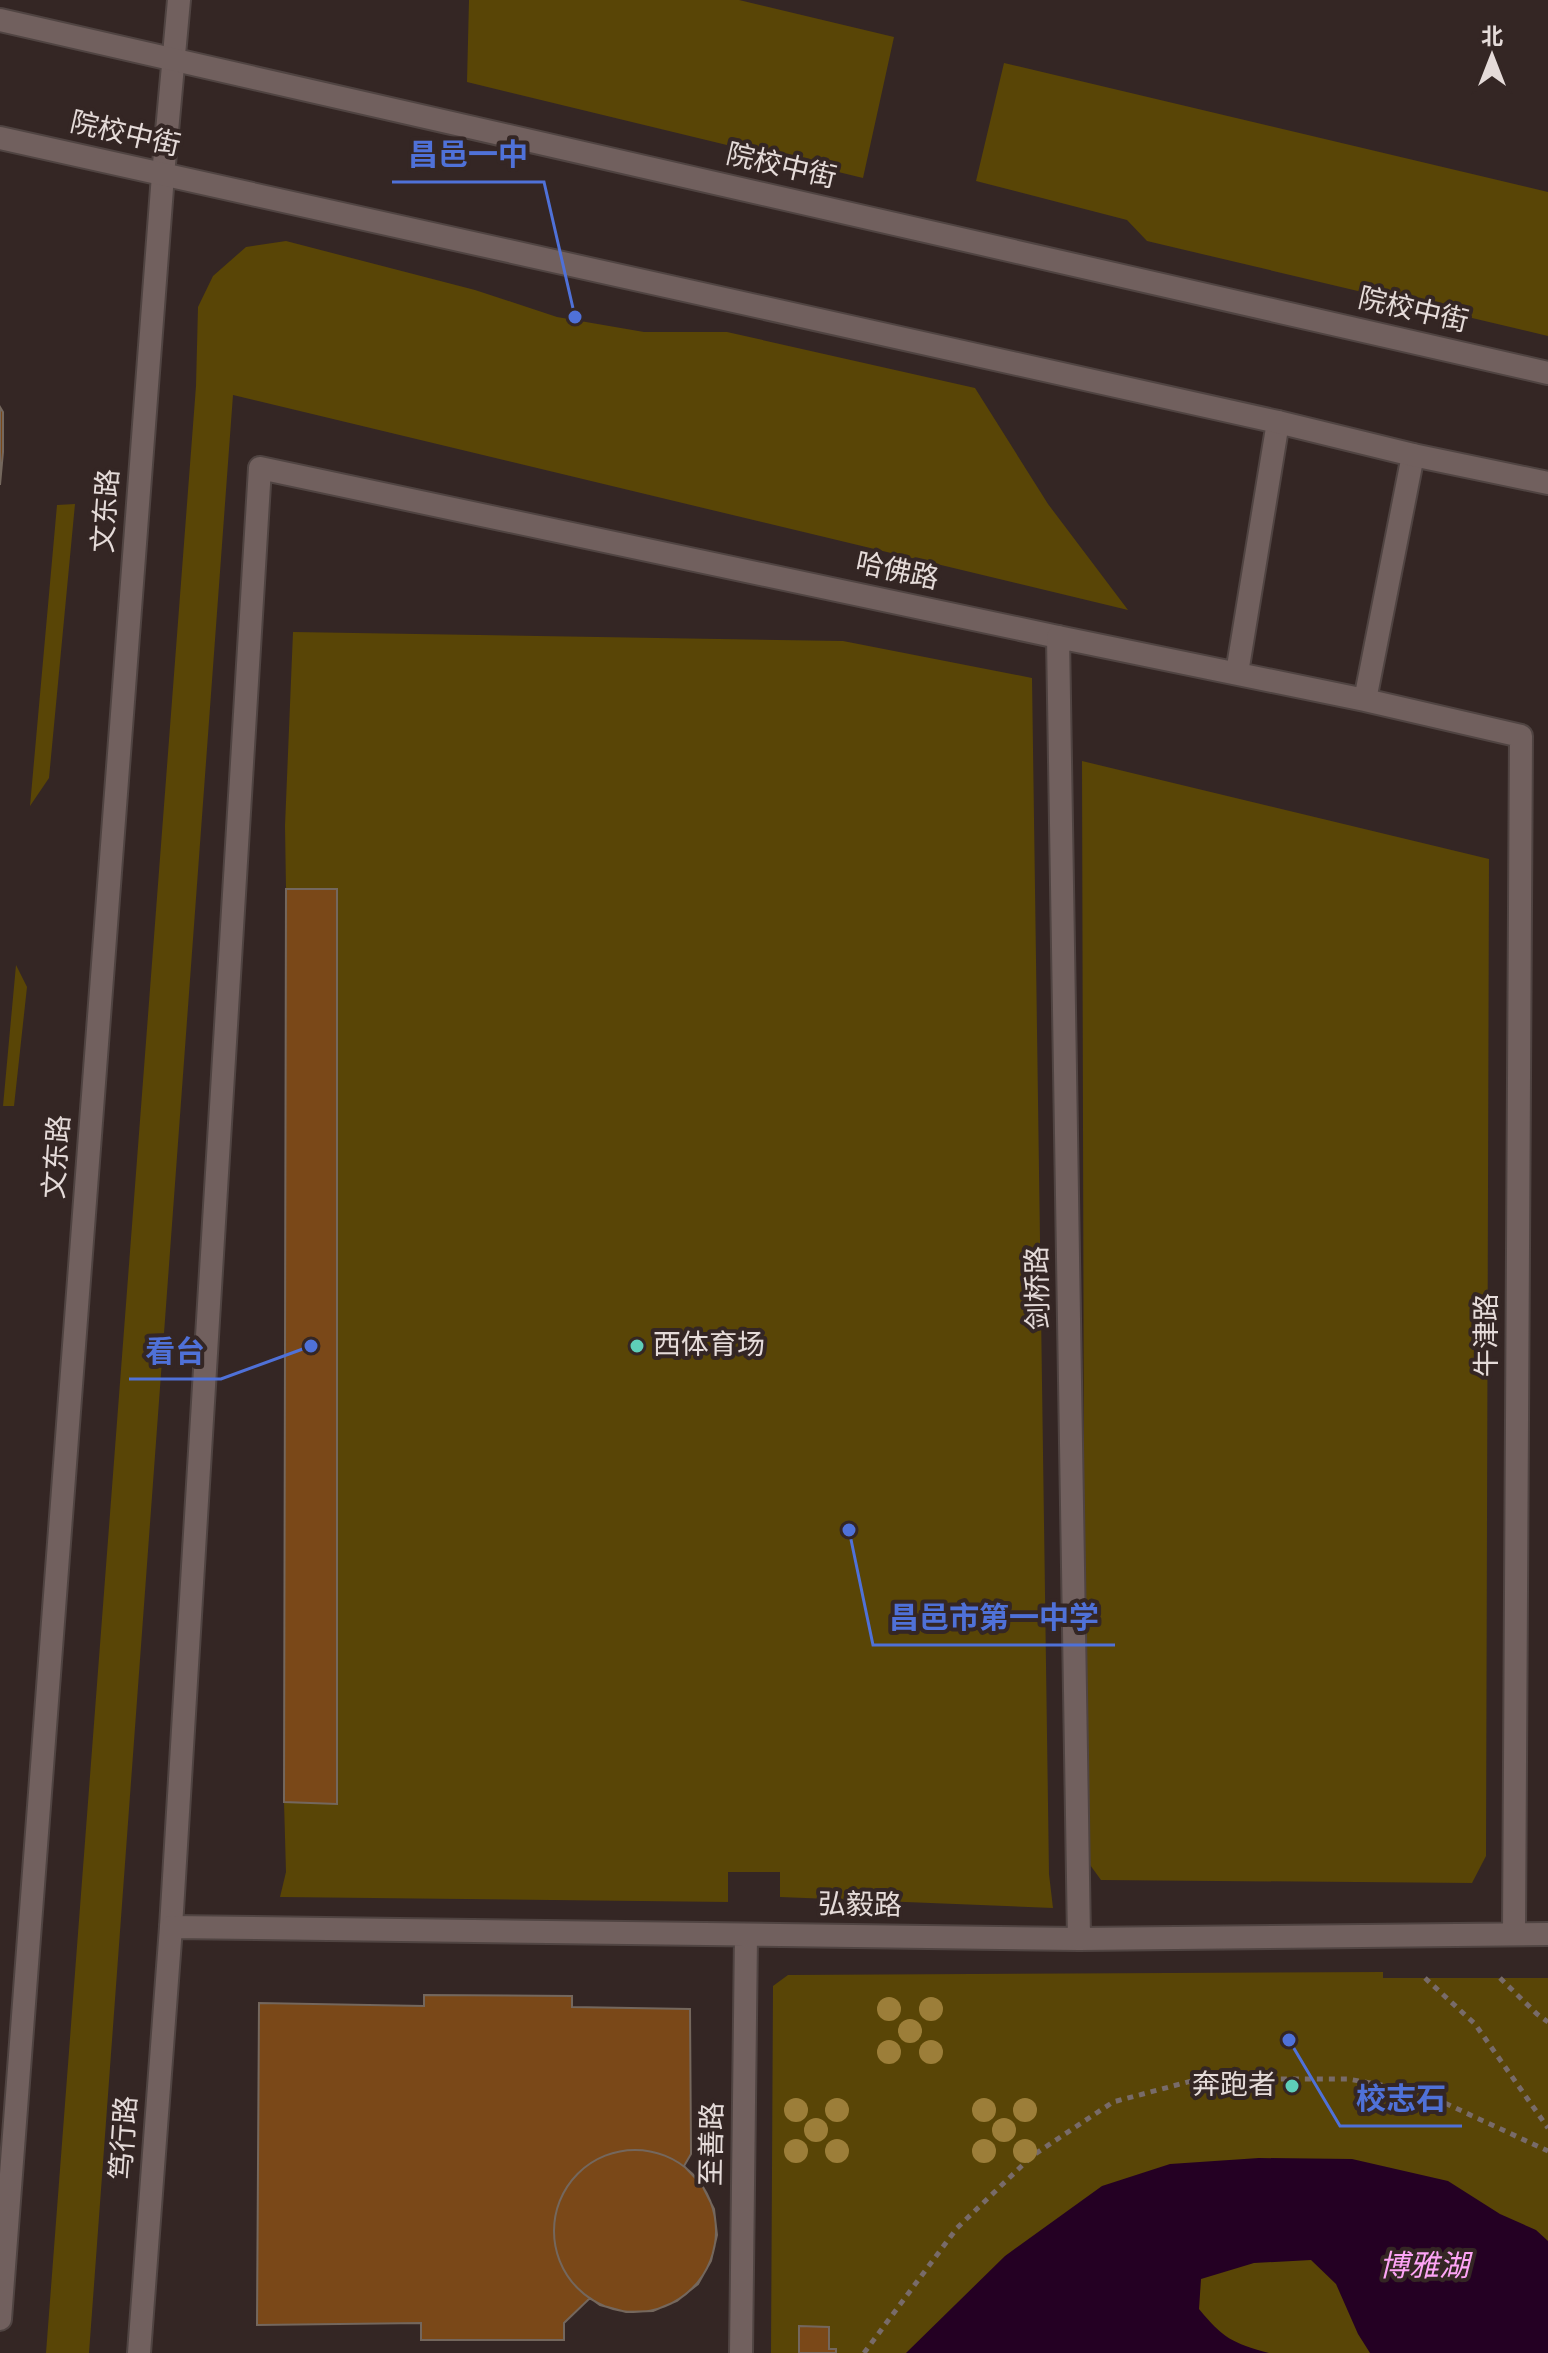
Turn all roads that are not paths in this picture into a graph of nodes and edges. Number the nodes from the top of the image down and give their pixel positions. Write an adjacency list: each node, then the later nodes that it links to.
1 (179, 0): 3 (street, 文东路)
2 (0, 20): 3 (street, 院校中街)
3 (174, 59): 5 (street, 文东路); 6 (street, 院校中街)
4 (0, 138): 5 (street, 院校中街)
5 (163, 175): 7 (street, 院校中街); 20 (street, 文东路)
6 (1548, 373)
7 (1278, 422): 8 (street, 院校中街); 12 (street)
8 (1413, 455): 10 (street, 院校中街); 13 (street)
9 (260, 468): 11 (street, 哈佛路); 15 (street, 笃行路)
10 (1548, 483)
11 (1058, 637): 12 (street, 哈佛路); 19 (street, 剑桥路)
12 (1237, 673): 13 (street, 哈佛路)
13 (1365, 700): 14 (street, 哈佛路)
14 (1521, 736): 16 (street, 牛津路)
15 (171, 1927): 18 (street, 弘毅路); 22 (street, 笃行路)
16 (1514, 1934): 17 (street, 弘毅路); 19 (street, 弘毅路)
17 (1548, 1934)
18 (746, 1935): 19 (street, 弘毅路); 23 (street, 至善路)
19 (1079, 1939)
20 (8, 2091): 21 (street, 文东路)
21 (0, 2319)
22 (139, 2353)
23 (741, 2353)

